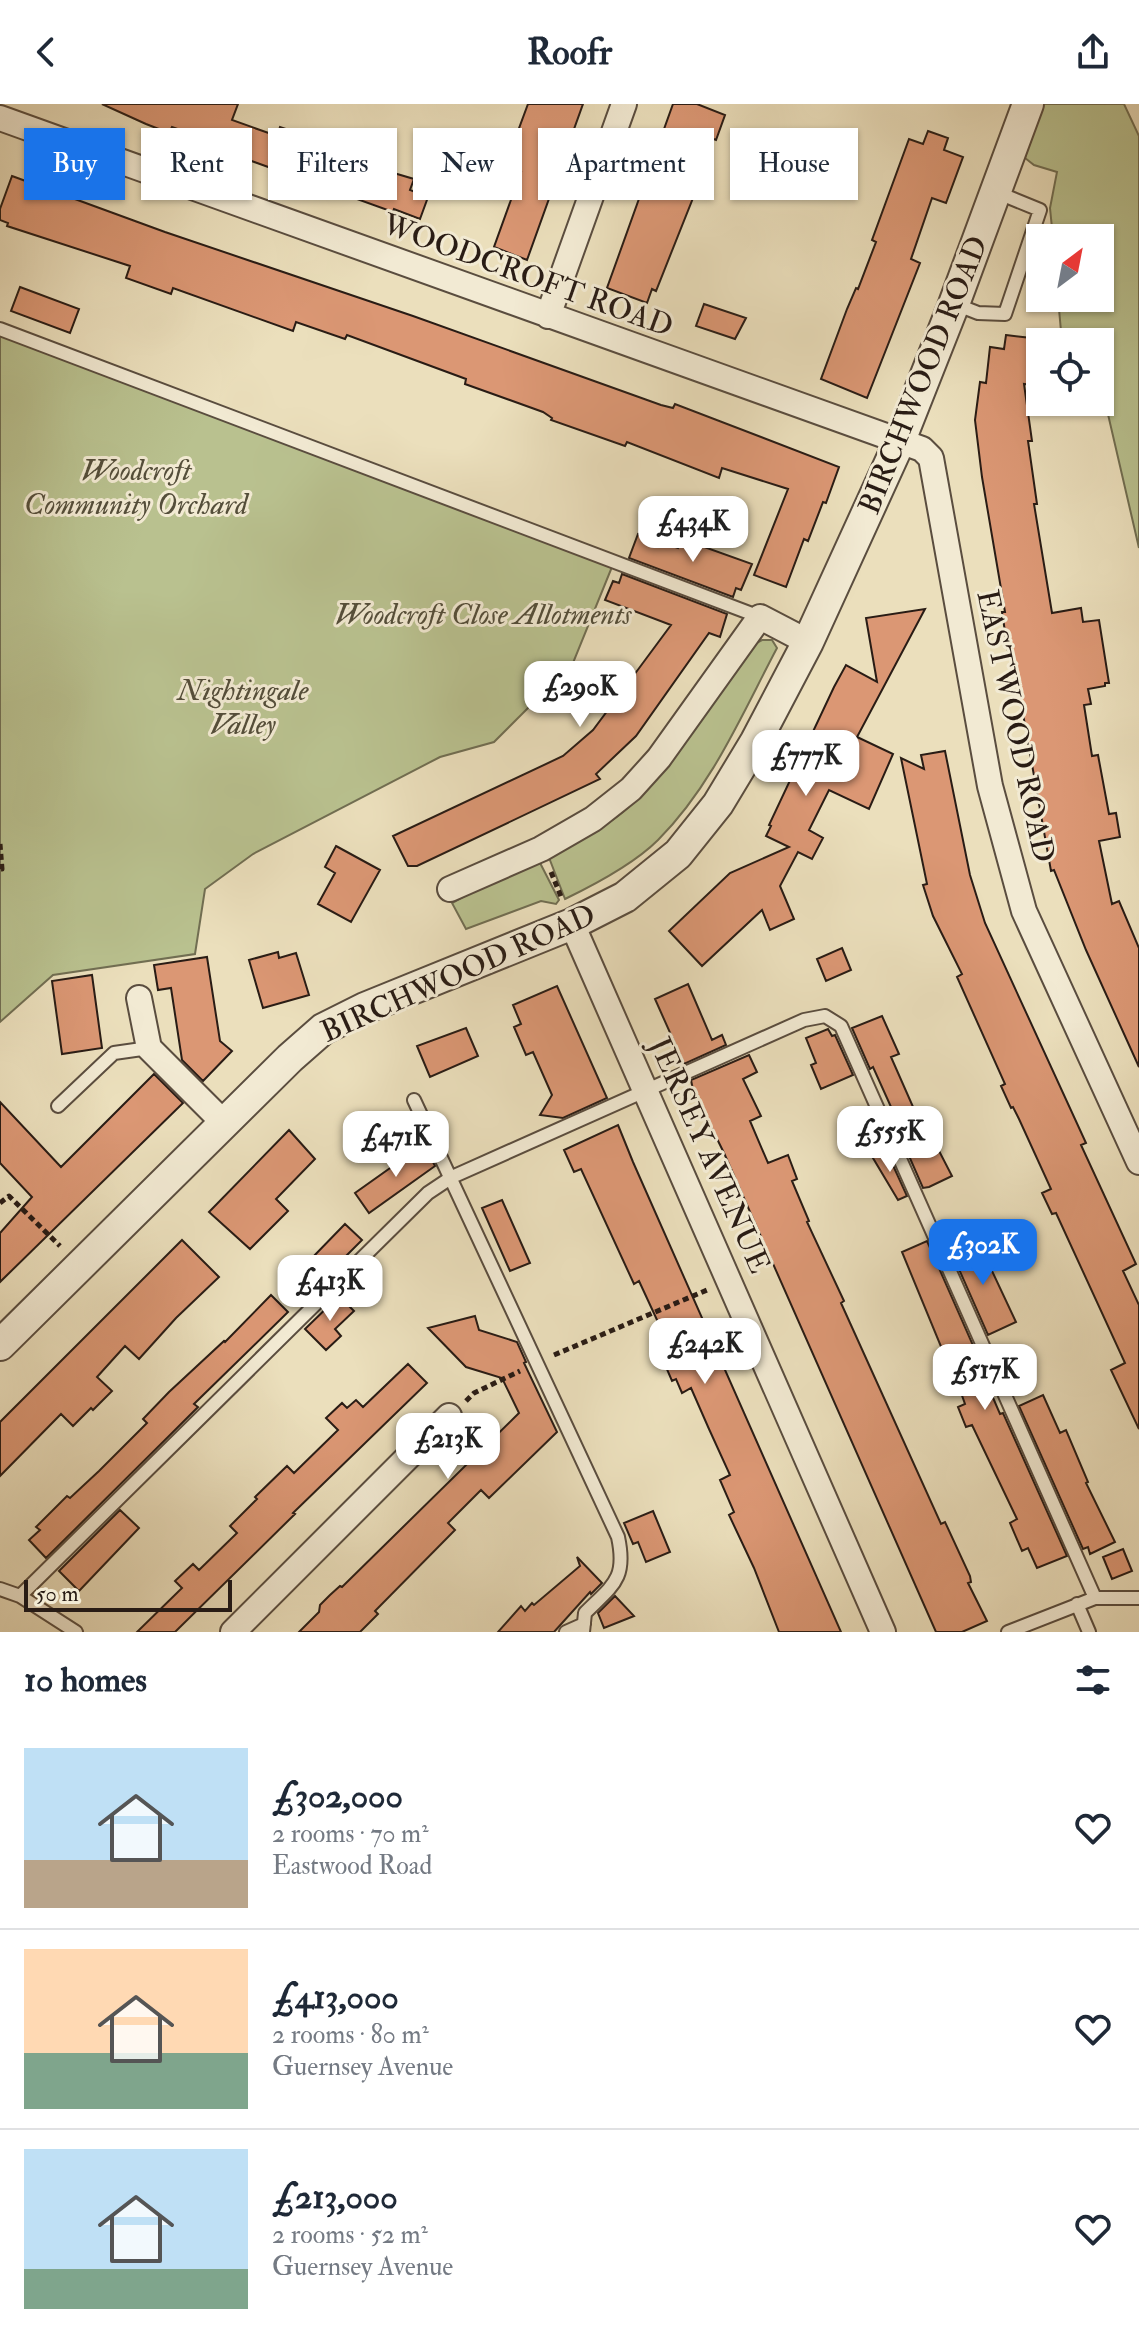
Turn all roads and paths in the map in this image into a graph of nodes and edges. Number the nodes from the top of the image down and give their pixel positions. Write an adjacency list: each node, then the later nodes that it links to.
1 (624, 104): 6 (street)
2 (1028, 104): 4 (street, BIRCHWOOD ROAD)
3 (1, 122): 6 (street, WOODCROFT ROAD)
4 (996, 192): 5 (street, BIRCHWOOD ROAD); 5 (lane)
5 (954, 304): 8 (street, BIRCHWOOD ROAD)
6 (548, 316): 8 (street, WOODCROFT ROAD)
7 (0, 329): 9 (lane)
8 (899, 443): 10 (street, BIRCHWOOD ROAD); 22 (street, EASTWOOD ROAD)
9 (760, 617): 10 (street); 12 (street)
10 (808, 642): 15 (street, BIRCHWOOD ROAD)
11 (0, 844): 13 (path)
12 (541, 849): 14 (street); 15 (path)
13 (0, 869)
14 (450, 889)
15 (572, 924): 18 (street, JERSEY AVENUE); 21 (street, BIRCHWOOD ROAD)
16 (139, 998): 17 (street)
17 (149, 1048): 20 (lane); 21 (street)
18 (647, 1089): 23 (lane); 26 (street, JERSEY AVENUE); 32 (lane)
19 (414, 1100): 23 (lane)
20 (58, 1106)
21 (225, 1124): 25 (street, BIRCHWOOD ROAD)
22 (1139, 1162)
23 (452, 1177): 28 (lane); 31 (lane)
24 (0, 1203): 25 (path)
25 (79, 1266): 27 (street, BIRCHWOOD ROAD)
26 (730, 1280): 28 (path); 39 (street, JERSEY AVENUE)
27 (0, 1345)
28 (537, 1362): 29 (path); 35 (lane)
29 (449, 1416): 37 (street)
30 (0, 1589): 31 (lane)
31 (20, 1596): 36 (lane)
32 (1095, 1598): 33 (lane); 34 (lane)
33 (1139, 1598)
34 (1077, 1604): 40 (lane); 41 (lane)
35 (584, 1628): 38 (lane)
36 (76, 1632)
37 (233, 1632)
38 (566, 1632)
39 (883, 1632)
40 (1008, 1632)
41 (1089, 1632)

